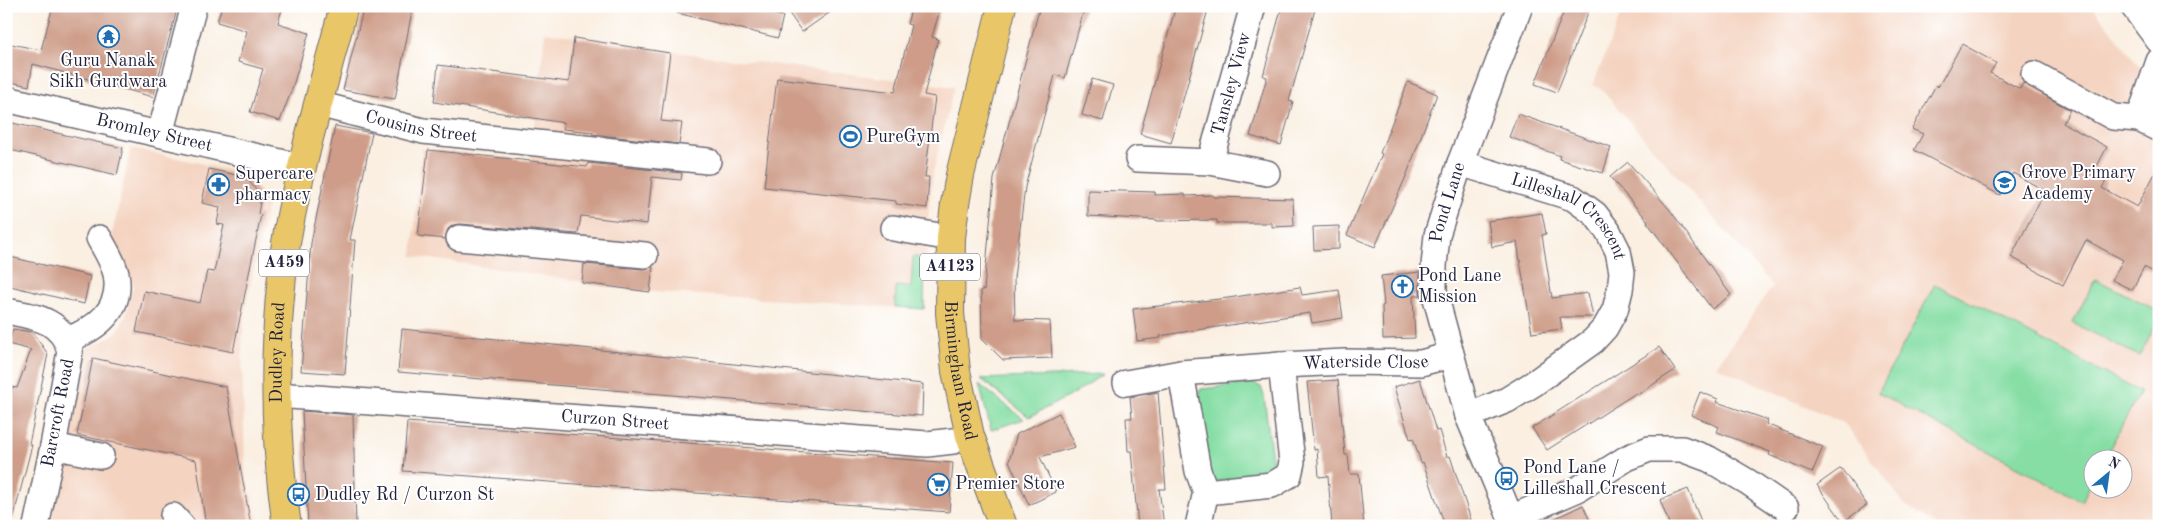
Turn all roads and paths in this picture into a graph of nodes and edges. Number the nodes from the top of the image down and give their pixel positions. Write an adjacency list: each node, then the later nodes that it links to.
1 (194, 6): 13 (street)
2 (344, 6): 11 (main road, Dudley Road / A459)
3 (1002, 6): 23 (main road, Birmingham Road / A4123)
4 (1253, 6): 16 (street, Tansley View)
5 (1520, 6): 17 (street, Pond Lane)
6 (2133, 6): 7 (street)
7 (2159, 41)
8 (2159, 62): 12 (street)
9 (2034, 74): 12 (street)
10 (6, 99): 13 (street, Bromley Street)
11 (318, 104): 15 (street, Cousins Street); 18 (main road, Dudley Road / A459)
12 (2149, 124)
13 (160, 134): 18 (street, Bromley Street)
14 (1138, 158): 16 (street)
15 (708, 161)
16 (1199, 162): 19 (street)
17 (1460, 163): 27 (street, Pond Lane); 32 (street, Lilleshall Crescent)
18 (302, 167): 31 (main road, Dudley Road / A459)
19 (1267, 173)
20 (894, 228): 23 (street)
21 (99, 238): 26 (street)
22 (459, 238): 24 (street)
23 (951, 238): 41 (main road, Birmingham Road / A4123)
24 (645, 256)
25 (6, 311): 26 (street, Barcroft Road)
26 (67, 340): 34 (street, Barcroft Road)
27 (1450, 355): 28 (street, Waterside Close); 32 (street, Pond Lane)
28 (1281, 365): 29 (street, Waterside Close); 36 (street, Waterside Close)
29 (1181, 373): 30 (street, Waterside Close); 36 (street)
30 (1126, 383)
31 (277, 395): 33 (street, Curzon Street); 40 (main road, Dudley Road / A459)
32 (1468, 416): 38 (street, Pond Lane)
33 (953, 441)
34 (53, 446): 35 (street); 39 (street, Barcroft Road)
35 (101, 456)
36 (1206, 492): 42 (street)
37 (1786, 508): 38 (street, Pond Lane)
38 (1512, 522)
39 (36, 526)
40 (287, 526)
41 (1003, 526)
42 (1198, 526)

